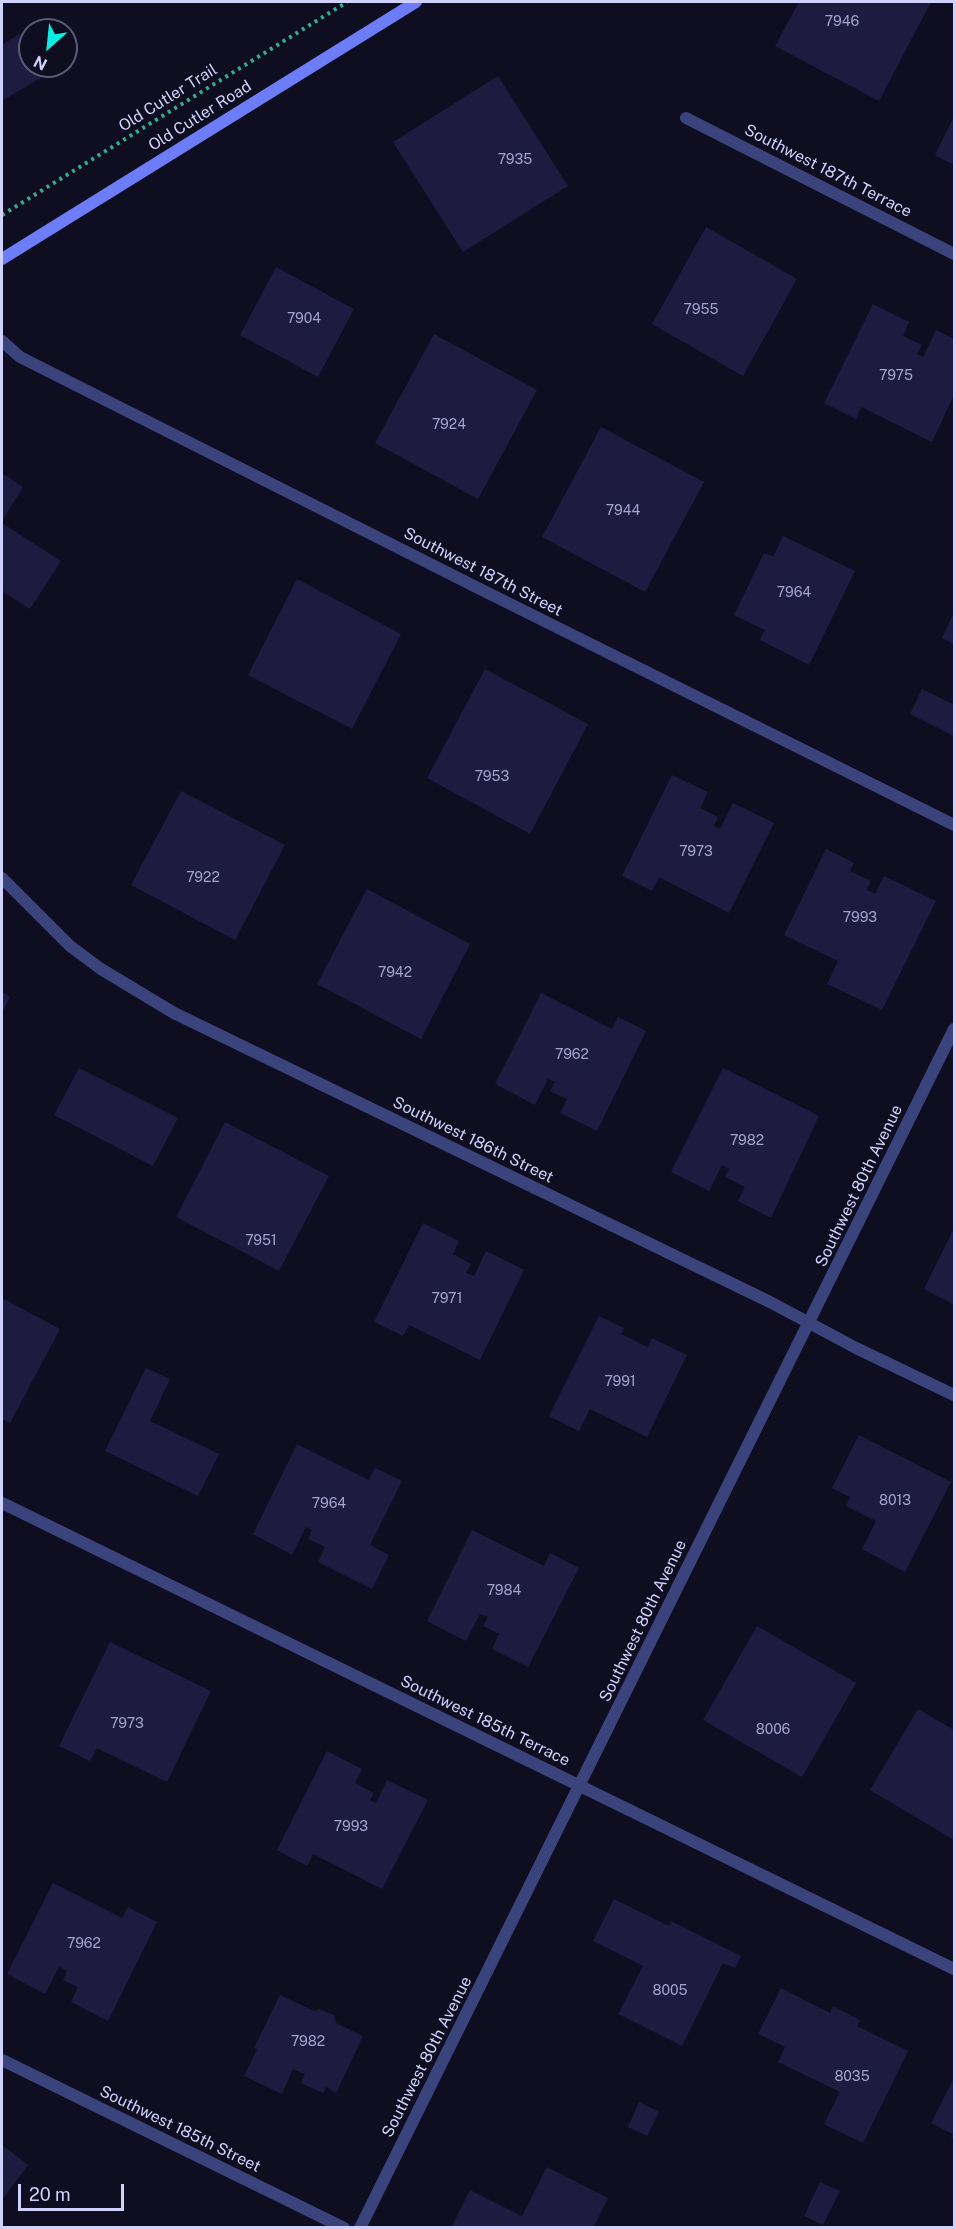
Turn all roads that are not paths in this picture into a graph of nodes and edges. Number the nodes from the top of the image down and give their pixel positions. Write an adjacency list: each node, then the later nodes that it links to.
1 (416, 2): 4 (main road, Old Cutler Road)
2 (686, 118): 3 (street, Southwest 187th Terrace)
3 (954, 254)
4 (2, 259)
5 (2, 341): 6 (street, Southwest 187th Street)
6 (954, 825)
7 (2, 878): 9 (street, Southwest 186th Street)
8 (954, 1029): 9 (street, Southwest 80th Avenue)
9 (810, 1322): 10 (street, Southwest 186th Street); 12 (street, Southwest 80th Avenue)
10 (954, 1395)
11 (2, 1503): 12 (street, Southwest 185th Terrace)
12 (580, 1786): 13 (street, Southwest 185th Terrace); 16 (street, Southwest 80th Avenue)
13 (954, 1969)
14 (2, 2060): 15 (street, Southwest 185th Street)
15 (344, 2228)
16 (360, 2228)

